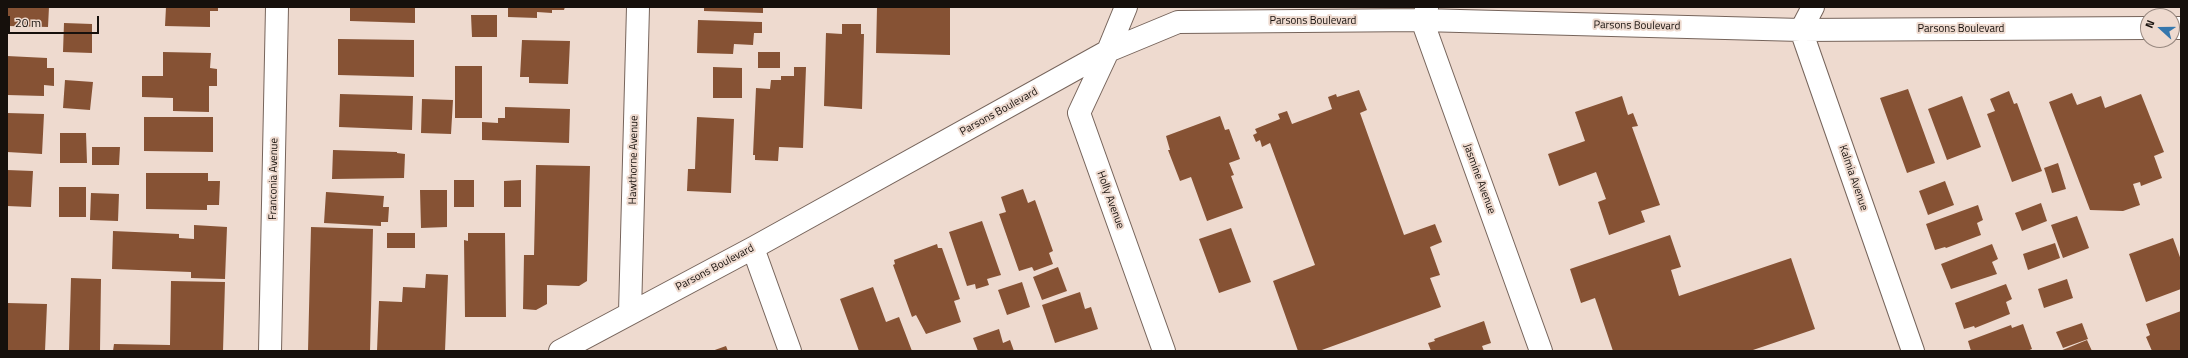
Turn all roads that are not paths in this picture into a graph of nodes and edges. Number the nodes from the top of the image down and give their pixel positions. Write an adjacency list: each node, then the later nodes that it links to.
1 (277, 7): 11 (street, Franconia Avenue)
2 (638, 7): 10 (street, Hawthorne Avenue)
3 (1126, 7): 8 (street, Holly Avenue)
4 (1813, 7): 7 (street)
5 (1425, 14): 7 (street, Parsons Boulevard); 8 (street, Parsons Boulevard); 15 (street, Jasmine Avenue)
6 (2140, 28): 7 (street, Parsons Boulevard)
7 (1802, 30): 16 (street, Kalmia Avenue)
8 (1108, 51): 9 (street, Parsons Boulevard); 14 (street, Holly Avenue)
9 (753, 248): 10 (street, Parsons Boulevard); 13 (street)
10 (630, 313): 12 (street, Parsons Boulevard)
11 (270, 351)
12 (560, 351)
13 (790, 351)
14 (1164, 351)
15 (1541, 351)
16 (1913, 351)

